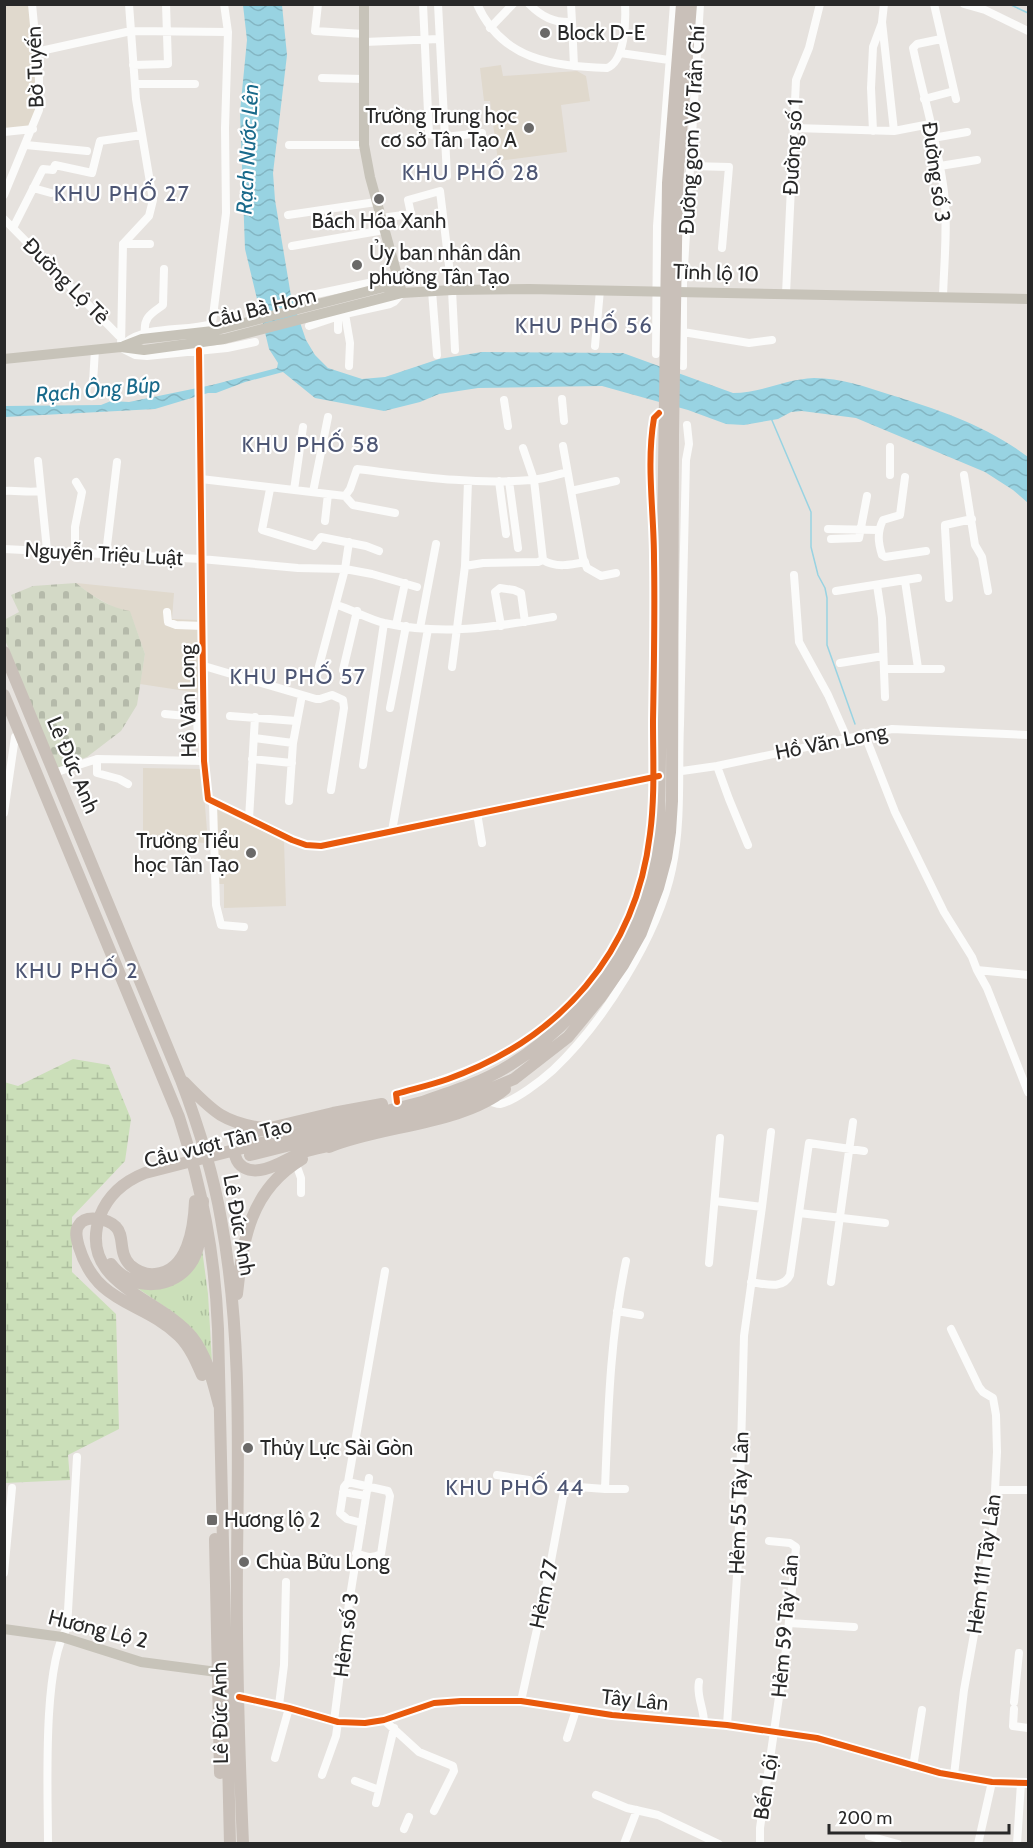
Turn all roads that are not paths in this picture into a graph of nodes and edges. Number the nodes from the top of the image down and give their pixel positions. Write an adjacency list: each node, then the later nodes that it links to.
1 (32, 4): 33 (street, Bờ Tuyến)
2 (129, 4): 25 (street)
3 (166, 4): 26 (street)
4 (224, 4): 28 (street)
5 (318, 4): 29 (street)
6 (364, 4): 29 (main road)
7 (423, 4): 32 (street)
8 (438, 4): 30 (street)
9 (477, 4): 24 (street)
10 (513, 4): 24 (street)
11 (571, 4): 22 (street)
12 (625, 4): 34 (street)
13 (674, 4): 35 (street, Đường gom Võ Trần Chí)
14 (682, 4): 64 (highway)
15 (691, 4): 64 (highway)
16 (700, 4): 61 (street, Đường gom Võ Trần Chí)
17 (820, 4): 46 (street, Đường số 1)
18 (884, 4): 23 (street)
19 (934, 4): 31 (street)
20 (964, 4): 27 (street)
21 (531, 6): 22 (street)
22 (572, 22): 37 (street)
23 (882, 22): 48 (street); 49 (street)
24 (490, 28): 37 (street)
25 (131, 31): 26 (street); 33 (street); 36 (street)
26 (167, 31): 28 (street); 36 (street)
27 (1029, 31)
28 (228, 32): 97 (street)
29 (364, 38): 32 (street); 39 (main road)
30 (439, 39): 32 (street); 41 (street)
31 (941, 39): 44 (street, Đường số 3); 44 (street)
32 (424, 40): 40 (street)
33 (36, 52): 47 (street, Bờ Tuyến)
34 (620, 52): 35 (street); 37 (street)
35 (669, 60): 84 (street, Đường gom Võ Trần Chí)
36 (134, 65): 42 (street)
37 (574, 66)
38 (322, 78): 39 (street)
39 (363, 79): 58 (main road)
40 (426, 80): 41 (street); 54 (street)
41 (441, 81): 54 (street)
42 (135, 84): 43 (street); 53 (street)
43 (195, 84)
44 (924, 99): 45 (street, Đường số 3)
45 (930, 124): 49 (street); 55 (street, Đường số 3)
46 (794, 128): 48 (street); 87 (street, Đường số 1)
47 (33, 129): 50 (street); 56 (street, Bờ Tuyến)
48 (873, 131): 49 (street)
49 (894, 131)
50 (4, 132)
51 (967, 132): 55 (street)
52 (482, 133): 54 (street)
53 (142, 135): 66 (street); 75 (street)
54 (444, 137): 63 (street)
55 (933, 138): 62 (street, Đường số 3)
56 (26, 145): 59 (street); 65 (street, Bờ Tuyến)
57 (289, 145): 58 (street)
58 (364, 145): 69 (main road)
59 (87, 151)
60 (977, 160): 62 (street)
61 (690, 166): 78 (street); 85 (street, Đường gom Võ Trần Chí)
62 (940, 166): 89 (street, Đường số 3)
63 (447, 176)
64 (672, 183): 117 (highway)
65 (7, 184): 68 (street, Bờ Tuyến)
66 (33, 188): 67 (street); 73 (street)
67 (51, 193)
68 (4, 195)
69 (376, 202): 70 (street); 71 (main road)
70 (288, 215)
71 (381, 218): 74 (main road); 80 (street)
72 (4, 219): 73 (street, Đường Lộ Tẻ)
73 (13, 228): 96 (street, Đường Lộ Tẻ)
74 (384, 230): 77 (street); 86 (main road)
75 (123, 244): 76 (street); 96 (street)
76 (150, 244)
77 (292, 246)
78 (722, 248)
79 (164, 269): 97 (street)
80 (452, 290): 82 (main road, Tỉnh lộ 10); 83 (main road, Tỉnh lộ 10); 102 (street)
81 (386, 291): 86 (main road, Tỉnh lộ 10); 97 (main road, Cầu Bà Hom)
82 (432, 291): 86 (main road, Tỉnh lộ 10); 104 (street)
83 (600, 291): 84 (main road, Tỉnh lộ 10); 99 (street)
84 (656, 291): 85 (main road, Tỉnh lộ 10); 103 (street, Đường gom Võ Trần Chí)
85 (683, 291): 87 (main road, Tỉnh lộ 10); 94 (street, Đường gom Võ Trần Chí)
86 (402, 293): 88 (street, Tỉnh lộ 10); 91 (street, Tỉnh lộ 10)
87 (786, 294): 89 (main road, Tỉnh lộ 10)
88 (302, 297)
89 (943, 297): 90 (main road, Tỉnh lộ 10)
90 (1029, 299)
91 (341, 315): 92 (street, Tỉnh lộ 10); 93 (street); 106 (street)
92 (309, 326)
93 (338, 330)
94 (683, 332): 95 (street); 107 (street, Đường gom Võ Trần Chí)
95 (772, 340)
96 (120, 341): 97 (main road); 100 (main road); 101 (street)
97 (144, 341)
98 (255, 342): 101 (street)
99 (595, 346)
100 (95, 350): 105 (main road); 108 (street)
101 (199, 350): 127 (street, Hồ Văn Long)
102 (454, 350)
103 (656, 354)
104 (437, 355)
105 (4, 359)
106 (350, 366)
107 (683, 366)
108 (93, 383)
109 (562, 399): 113 (street)
110 (504, 400): 115 (street)
111 (658, 413): 222 (street)
112 (328, 417): 139 (street)
113 (564, 421)
114 (687, 425): 220 (street)
115 (508, 426)
116 (303, 427): 135 (street)
117 (668, 435): 220 (highway); 222 (highway)
118 (563, 446): 123 (street)
119 (890, 447): 124 (street)
120 (523, 448): 128 (street)
121 (38, 461): 137 (street)
122 (117, 462): 159 (street)
123 (567, 472): 128 (street); 138 (street)
124 (890, 475)
125 (964, 475): 144 (street)
126 (905, 477): 148 (street)
127 (201, 479): 134 (street); 160 (street, Hồ Văn Long)
128 (534, 480): 131 (street); 161 (street)
129 (468, 481): 130 (street); 141 (street); 163 (street)
130 (499, 481): 131 (street); 149 (street)
131 (509, 481): 153 (street)
132 (616, 481): 138 (street)
133 (76, 482): 158 (street)
134 (270, 489): 135 (street); 151 (street)
135 (294, 490): 139 (street)
136 (4, 491): 137 (street)
137 (41, 491): 155 (street)
138 (571, 491): 162 (street)
139 (314, 492): 140 (street)
140 (328, 494): 141 (street); 145 (street)
141 (345, 496): 143 (street)
142 (867, 496): 147 (street)
143 (395, 513)
144 (972, 519): 173 (street); 174 (street)
145 (325, 521)
146 (828, 529): 147 (street)
147 (859, 530): 148 (street); 150 (street)
148 (878, 530): 157 (street)
149 (506, 534)
150 (831, 539)
151 (349, 542): 156 (street); 164 (street)
152 (436, 544): 185 (street)
153 (518, 548)
154 (4, 549): 155 (street, Nguyễn Triệu Luật)
155 (47, 550): 158 (street, Nguyễn Triệu Luật)
156 (379, 551)
157 (926, 551)
158 (75, 552): 159 (street, Nguyễn Triệu Luật)
159 (106, 554): 160 (street, Nguyễn Triệu Luật)
160 (201, 558): 164 (street, Nguyễn Triệu Luật); 182 (street, Hồ Văn Long)
161 (543, 560): 162 (street); 163 (street)
162 (585, 562): 165 (street)
163 (465, 567): 186 (street)
164 (345, 569): 169 (street, Nguyễn Triệu Luật); 175 (street)
165 (616, 573)
166 (794, 575): 211 (street)
167 (918, 578): 168 (street)
168 (905, 580): 170 (street); 192 (street)
169 (405, 583): 171 (street, Nguyễn Triệu Luật); 181 (street)
170 (877, 585): 172 (street); 188 (street)
171 (417, 587)
172 (836, 591)
173 (988, 591)
174 (949, 598)
175 (337, 605): 176 (street); 195 (street)
176 (357, 611): 180 (street); 196 (street)
177 (167, 612): 182 (street)
178 (553, 617): 179 (street)
179 (525, 622): 184 (street); 184 (street)
180 (384, 623): 181 (street); 218 (street)
181 (396, 625): 183 (street)
182 (203, 626): 190 (street, Hồ Văn Long)
183 (406, 626): 185 (street); 202 (street)
184 (501, 626): 186 (street)
185 (424, 628): 186 (street); 230 (street)
186 (457, 631): 191 (street)
187 (4, 652): 201 (highway, Lê Đức Anh)
188 (883, 656): 189 (street); 193 (street)
189 (840, 663)
190 (204, 666): 198 (street); 212 (street, Hồ Văn Long)
191 (452, 667)
192 (918, 668): 193 (street); 194 (street)
193 (884, 669): 200 (street)
194 (941, 669)
195 (318, 670)
196 (344, 670)
197 (5, 674): 201 (highway); 272 (highway, Lê Đức Anh)
198 (302, 695): 206 (street); 224 (street)
199 (5, 696): 209 (highway, Lê Đức Anh); 241 (highway, Lê Đức Anh)
200 (885, 697)
201 (25, 702): 221 (highway, Lê Đức Anh)
202 (390, 708)
203 (165, 714): 212 (street)
204 (230, 716): 205 (street)
205 (255, 717): 206 (street); 210 (street)
206 (296, 721): 213 (street)
207 (864, 733): 208 (street, Hồ Văn Long); 211 (street, Hồ Văn Long); 234 (street)
208 (1029, 735)
209 (15, 737): 227 (street); 241 (highway, Lê Đức Anh)
210 (254, 738): 213 (street); 215 (street)
211 (847, 738): 219 (street, Hồ Văn Long)
212 (204, 740): 216 (street, Hồ Văn Long)
213 (293, 742): 217 (street)
214 (97, 759): 216 (street); 221 (street); 223 (street)
215 (252, 759): 217 (street); 229 (street)
216 (204, 761): 226 (street, Hồ Văn Long)
217 (292, 763): 225 (street)
218 (363, 765)
219 (717, 766): 220 (street, Hồ Văn Long); 232 (street)
220 (676, 772): 222 (highway); 237 (highway); 242 (street)
221 (54, 773): 239 (highway, Lê Đức Anh)
222 (657, 776): 228 (street); 236 (highway); 243 (street)
223 (128, 784)
224 (331, 790)
225 (289, 801)
226 (213, 803): 229 (street); 233 (street, Hồ Văn Long)
227 (4, 813)
228 (477, 813): 230 (street); 231 (street)
229 (249, 819): 230 (street)
230 (392, 831)
231 (482, 843)
232 (748, 845)
233 (244, 927)
234 (977, 970): 235 (street); 238 (street)
235 (1029, 975)
236 (544, 1041): 243 (highway); 244 (highway)
237 (514, 1079): 242 (highway); 244 (highway)
238 (1026, 1079): 240 (street)
239 (182, 1080): 246 (highway); 270 (highway, Lê Đức Anh)
240 (1029, 1092)
241 (170, 1100): 254 (highway, Lê Đức Anh); 261 (highway, Lê Đức Anh)
242 (487, 1100): 249 (highway)
243 (397, 1102): 246 (highway)
244 (373, 1119): 260 (highway)
245 (853, 1122): 250 (street)
246 (266, 1129): 249 (highway)
247 (771, 1132): 256 (street, Hẻm 55 Tây Lân)
248 (720, 1138): 255 (street)
249 (336, 1144): 252 (highway)
250 (849, 1149): 251 (street); 257 (street); 258 (street)
251 (864, 1151)
252 (292, 1167): 253 (street); 270 (highway)
253 (301, 1193)
254 (203, 1201): 265 (highway); 273 (highway, Lê Đức Anh)
255 (715, 1201): 256 (street); 263 (street)
256 (762, 1207): 266 (street, Hẻm 55 Tây Lân)
257 (799, 1213): 258 (street); 266 (street)
258 (840, 1218): 259 (street); 267 (street)
259 (885, 1223)
260 (100, 1239): 265 (highway); 273 (highway)
261 (187, 1248): 265 (highway); 274 (highway, Lê Đức Anh)
262 (626, 1261): 268 (street)
263 (709, 1263)
264 (385, 1271): 279 (street)
265 (169, 1281)
266 (751, 1282): 313 (street, Hẻm 55 Tây Lân)
267 (831, 1282)
268 (616, 1311): 269 (street); 283 (street)
269 (640, 1315)
270 (233, 1316): 272 (highway)
271 (951, 1329): 284 (street, Hẻm 111 Tây Lân)
272 (231, 1340): 276 (highway, Lê Đức Anh); 298 (highway, Lê Đức Anh)
273 (219, 1405): 274 (highway, Lê Đức Anh)
274 (221, 1434): 276 (highway, Lê Đức Anh); 297 (highway, Lê Đức Anh)
275 (76, 1456): 296 (street)
276 (226, 1466): 333 (highway, Lê Đức Anh)
277 (497, 1475): 278 (street)
278 (529, 1480)
279 (348, 1482): 280 (street); 286 (street)
280 (368, 1482): 287 (street, Hẻm số 3); 290 (street)
281 (12, 1488): 291 (street)
282 (625, 1489): 283 (street)
283 (605, 1490): 303 (street, Hẻm 27)
284 (995, 1490): 285 (street); 321 (street, Hẻm 111 Tây Lân)
285 (1029, 1490)
286 (343, 1492): 287 (street); 288 (street)
287 (366, 1496): 288 (street, Hẻm số 3)
288 (362, 1523): 290 (street, Hẻm số 3)
289 (769, 1541): 293 (street, Hẻm 59 Tây Lân)
290 (356, 1553): 311 (street, Hẻm số 3)
291 (4, 1573)
292 (286, 1582): 304 (street)
293 (789, 1623): 294 (street); 316 (street, Hẻm 59 Tây Lân)
294 (854, 1628)
295 (4, 1629): 296 (main road, Hương Lộ 2)
296 (62, 1637): 300 (main road, Hương Lộ 2); 334 (street)
297 (217, 1644): 298 (highway); 300 (highway, Lê Đức Anh)
298 (238, 1647): 302 (highway, Lê Đức Anh)
299 (1022, 1654): 315 (street)
300 (217, 1672): 302 (highway); 308 (highway, Lê Đức Anh)
301 (699, 1682): 312 (street)
302 (239, 1697): 304 (street, Tây Lân); 309 (highway, Lê Đức Anh)
303 (521, 1701): 306 (street, Tây Lân); 310 (street, Tây Lân)
304 (279, 1705): 305 (street, Tây Lân)
305 (289, 1708): 311 (street, Tây Lân); 318 (street)
306 (576, 1710): 312 (street, Tây Lân); 317 (street)
307 (922, 1710): 319 (street)
308 (218, 1719): 309 (highway); 333 (highway, Lê Đức Anh)
309 (239, 1720): 333 (highway, Lê Đức Anh)
310 (384, 1720): 311 (street, Tây Lân); 314 (street)
311 (336, 1721): 320 (street, Hẻm số 3)
312 (704, 1723): 313 (street, Tây Lân)
313 (727, 1725): 316 (street, Tây Lân)
314 (394, 1728): 325 (street); 329 (street)
315 (1029, 1728)
316 (775, 1731): 319 (street, Tây Lân); 337 (street, Bến Lội)
317 (567, 1738)
318 (275, 1758)
319 (913, 1767): 321 (street, Tây Lân)
320 (322, 1775)
321 (954, 1775): 323 (street, Tây Lân)
322 (356, 1781): 325 (street)
323 (992, 1782): 324 (street, Tây Lân); 339 (street)
324 (1025, 1783): 340 (street)
325 (379, 1790): 327 (street)
326 (597, 1795): 328 (street)
327 (376, 1803)
328 (637, 1810): 335 (street); 336 (street)
329 (434, 1811)
330 (409, 1817): 331 (street)
331 (404, 1829)
332 (869, 1836): 338 (street)
333 (233, 1842)
334 (48, 1844)
335 (624, 1844)
336 (719, 1844)
337 (760, 1844)
338 (898, 1844)
339 (978, 1844)
340 (1017, 1844)

